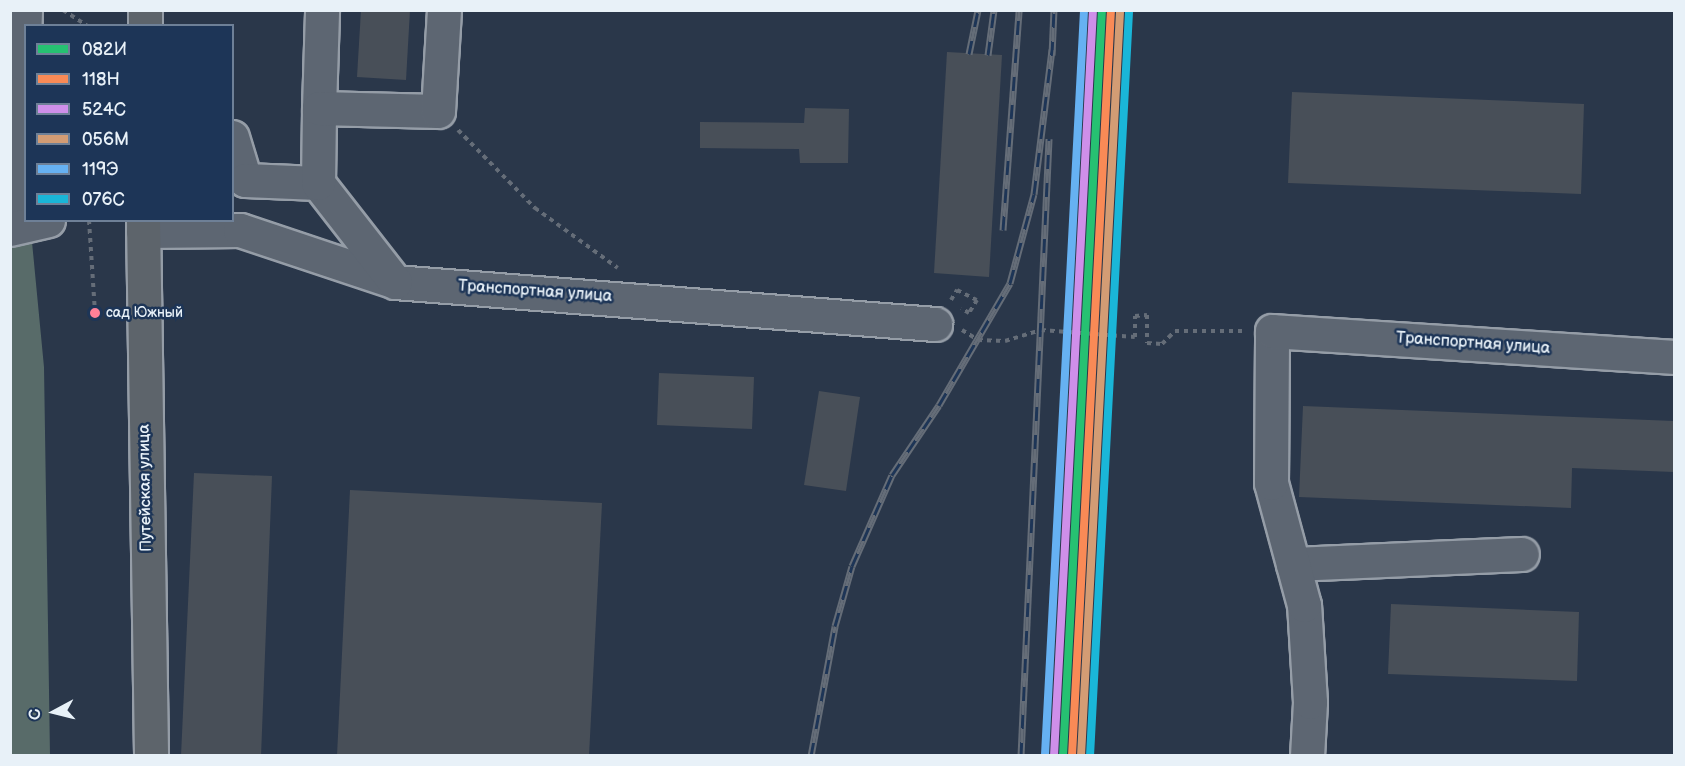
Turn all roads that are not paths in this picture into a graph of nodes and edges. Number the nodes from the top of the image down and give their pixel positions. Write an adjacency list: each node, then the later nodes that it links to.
1 (25, 10): 4 (street)
2 (322, 10): 5 (street)
3 (444, 10): 5 (street)
4 (17, 63): 9 (street)
5 (319, 108): 8 (street)
6 (234, 144): 7 (street)
7 (245, 180): 8 (street); 13 (street)
8 (318, 183): 14 (street)
9 (10, 213)
10 (40, 222): 12 (street)
11 (143, 226): 13 (street, Транспортная улица); 19 (main road, Путейская улица)
12 (10, 229)
13 (240, 230): 14 (street, Транспортная улица)
14 (395, 282): 15 (street, Транспортная улица)
15 (949, 322)
16 (1674, 357): 18 (street, Транспортная улица)
17 (1522, 554): 18 (street)
18 (1293, 564): 20 (street)
19 (151, 756)
20 (1307, 756)

